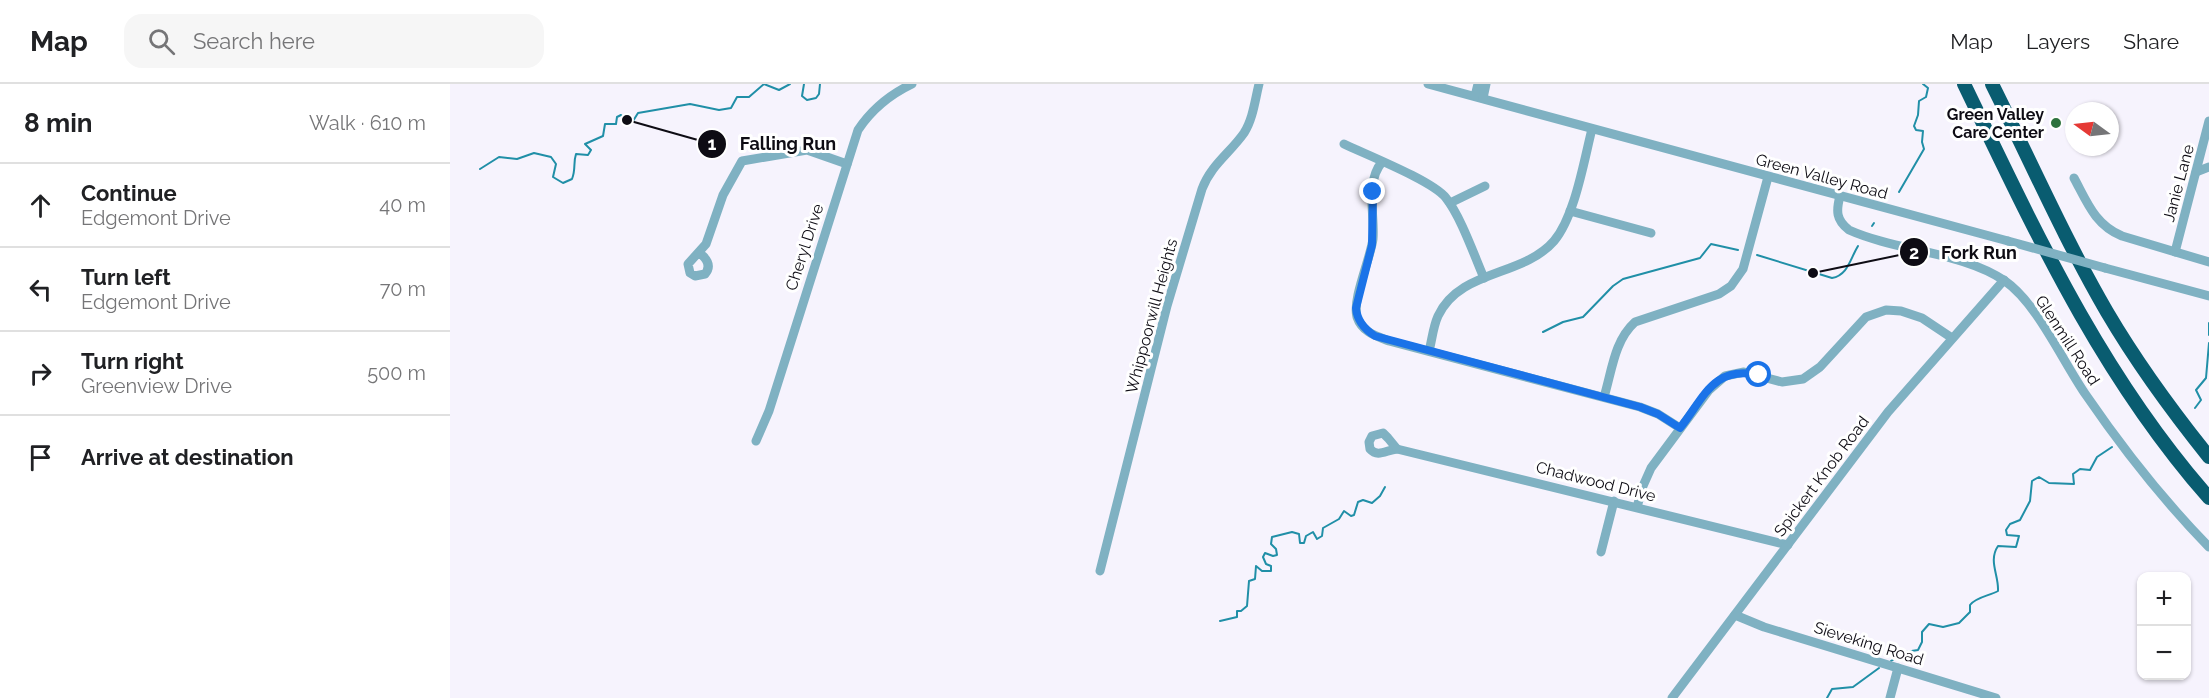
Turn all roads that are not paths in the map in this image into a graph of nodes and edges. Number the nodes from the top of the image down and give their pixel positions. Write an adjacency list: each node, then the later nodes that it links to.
1 (912, 84): 13 (street, Cheryl Drive)
2 (1259, 84): 42 (street, Whippoorwill Heights)
3 (1428, 84): 8 (street, Green Valley Road)
4 (1478, 84): 8 (street)
5 (1486, 84): 8 (street)
6 (1964, 84): 36 (highway)
7 (1992, 84): 35 (highway)
8 (1479, 97): 10 (street, Green Valley Road)
9 (2209, 121): 15 (street, Janie Lane)
10 (1592, 129): 16 (street, Green Valley Road); 21 (street)
11 (1344, 144): 12 (street)
12 (1382, 162): 20 (street); 30 (street)
13 (847, 164): 24 (street); 33 (street, Cheryl Drive)
14 (2209, 167): 15 (street)
15 (2196, 172): 23 (street, Janie Lane)
16 (1768, 177): 19 (street, Green Valley Road); 31 (street)
17 (2074, 178): 23 (street)
18 (1485, 186): 20 (street)
19 (1840, 196): 27 (street, Glenmill Road); 28 (street, Green Valley Road, bridge)
20 (1450, 203): 26 (street)
21 (1570, 211): 22 (street); 26 (street)
22 (1651, 233)
23 (2175, 252): 25 (street)
24 (703, 256)
25 (2209, 262)
26 (1484, 278): 30 (street)
27 (2004, 280): 29 (street, Spickert Knob Road); 40 (street, Glenmill Road)
28 (2209, 296)
29 (1952, 338): 32 (street); 39 (street, Spickert Knob Road)
30 (1429, 351): 31 (street)
31 (1604, 397): 32 (street)
32 (1680, 428): 38 (street)
33 (756, 441)
34 (1396, 449): 37 (street, Chadwood Drive)
35 (2209, 457)
36 (2209, 498)
37 (1614, 501): 38 (street, Chadwood Drive); 41 (street)
38 (1637, 507): 39 (street, Chadwood Drive)
39 (1788, 544): 43 (street, Spickert Knob Road)
40 (2209, 547)
41 (1601, 552)
42 (1100, 571)
43 (1734, 615): 44 (street, Sieveking Road); 45 (street, Spickert Knob Road)
44 (1898, 668): 46 (street); 47 (street, Sieveking Road)
45 (1672, 698)
46 (1890, 698)
47 (1996, 698)

